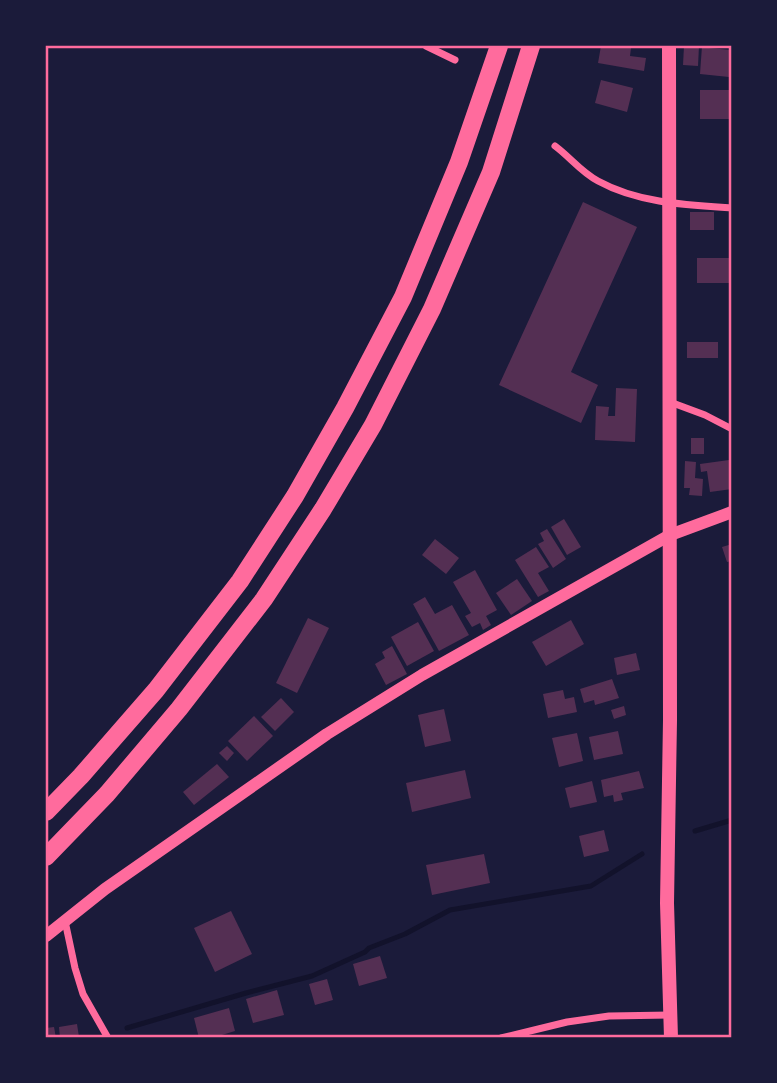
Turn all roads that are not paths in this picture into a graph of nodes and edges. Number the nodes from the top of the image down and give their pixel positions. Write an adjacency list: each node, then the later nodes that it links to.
1 (426, 46): 5 (street)
2 (499, 46): 14 (highway)
3 (531, 46): 15 (highway)
4 (669, 46): 8 (main road)
5 (436, 48): 6 (street)
6 (455, 60)
7 (555, 146): 8 (street)
8 (670, 202): 9 (street); 10 (main road)
9 (732, 208)
10 (669, 402): 11 (street); 13 (main road)
11 (732, 429)
12 (732, 512): 13 (street)
13 (670, 535): 16 (street); 18 (main road)
14 (46, 812)
15 (46, 857)
16 (65, 921): 17 (street); 20 (street)
17 (46, 936)
18 (670, 1014): 19 (street); 22 (main road)
19 (534, 1034): 21 (street)
20 (108, 1038)
21 (501, 1038)
22 (671, 1038)

